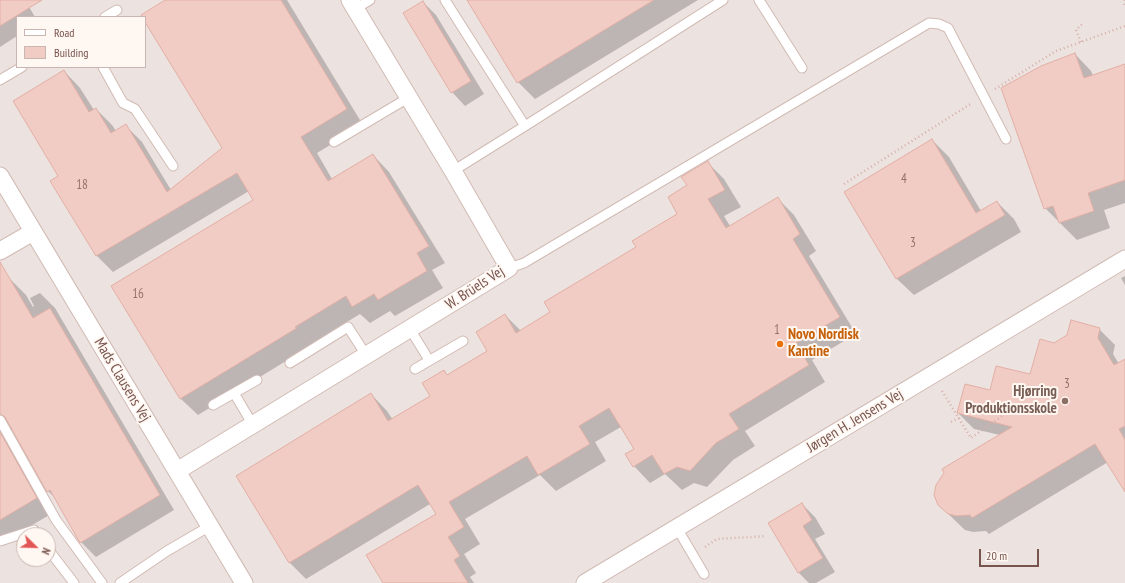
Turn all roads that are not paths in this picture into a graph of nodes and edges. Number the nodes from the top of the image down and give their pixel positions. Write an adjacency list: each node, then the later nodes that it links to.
1 (370, 0): 5 (lane)
2 (445, 0): 13 (lane)
3 (723, 0): 13 (lane)
4 (759, 0): 10 (lane)
5 (352, 4): 12 (street, W. Brüels Vej)
6 (117, 10): 7 (lane)
7 (107, 16)
8 (20, 68): 11 (lane)
9 (103, 68): 16 (lane)
10 (802, 68)
11 (0, 80)
12 (408, 98): 15 (lane); 17 (street, W. Brüels Vej)
13 (525, 126): 17 (lane)
14 (1006, 139): 22 (lane)
15 (334, 142)
16 (173, 166)
17 (453, 171): 22 (street, W. Brüels Vej)
18 (0, 176): 19 (street, Mads Clausens Vej)
19 (33, 232): 20 (street); 34 (street, Mads Clausens Vej)
20 (0, 251)
21 (1125, 259): 36 (street, Jørgen H. Jensens Vej)
22 (509, 268): 23 (street, W. Brüels Vej)
23 (410, 329): 25 (street, W. Brüels Vej); 26 (lane)
24 (463, 341): 26 (lane)
25 (366, 355): 27 (lane); 33 (street, W. Brüels Vej)
26 (429, 360): 28 (lane)
27 (290, 363)
28 (414, 369)
29 (257, 380): 30 (lane)
30 (234, 394): 31 (lane); 33 (lane)
31 (213, 405)
32 (0, 420): 42 (lane)
33 (252, 425): 34 (street, W. Brüels Vej)
34 (177, 471): 35 (street, Mads Clausens Vej)
35 (210, 526): 43 (lane); 44 (street, Mads Clausens Vej)
36 (676, 528): 40 (lane); 45 (street, Jørgen H. Jensens Vej)
37 (16, 536): 38 (lane)
38 (0, 541)
39 (56, 559): 41 (lane)
40 (704, 574)
41 (74, 583)
42 (102, 583)
43 (120, 583)
44 (244, 583)
45 (585, 583)

